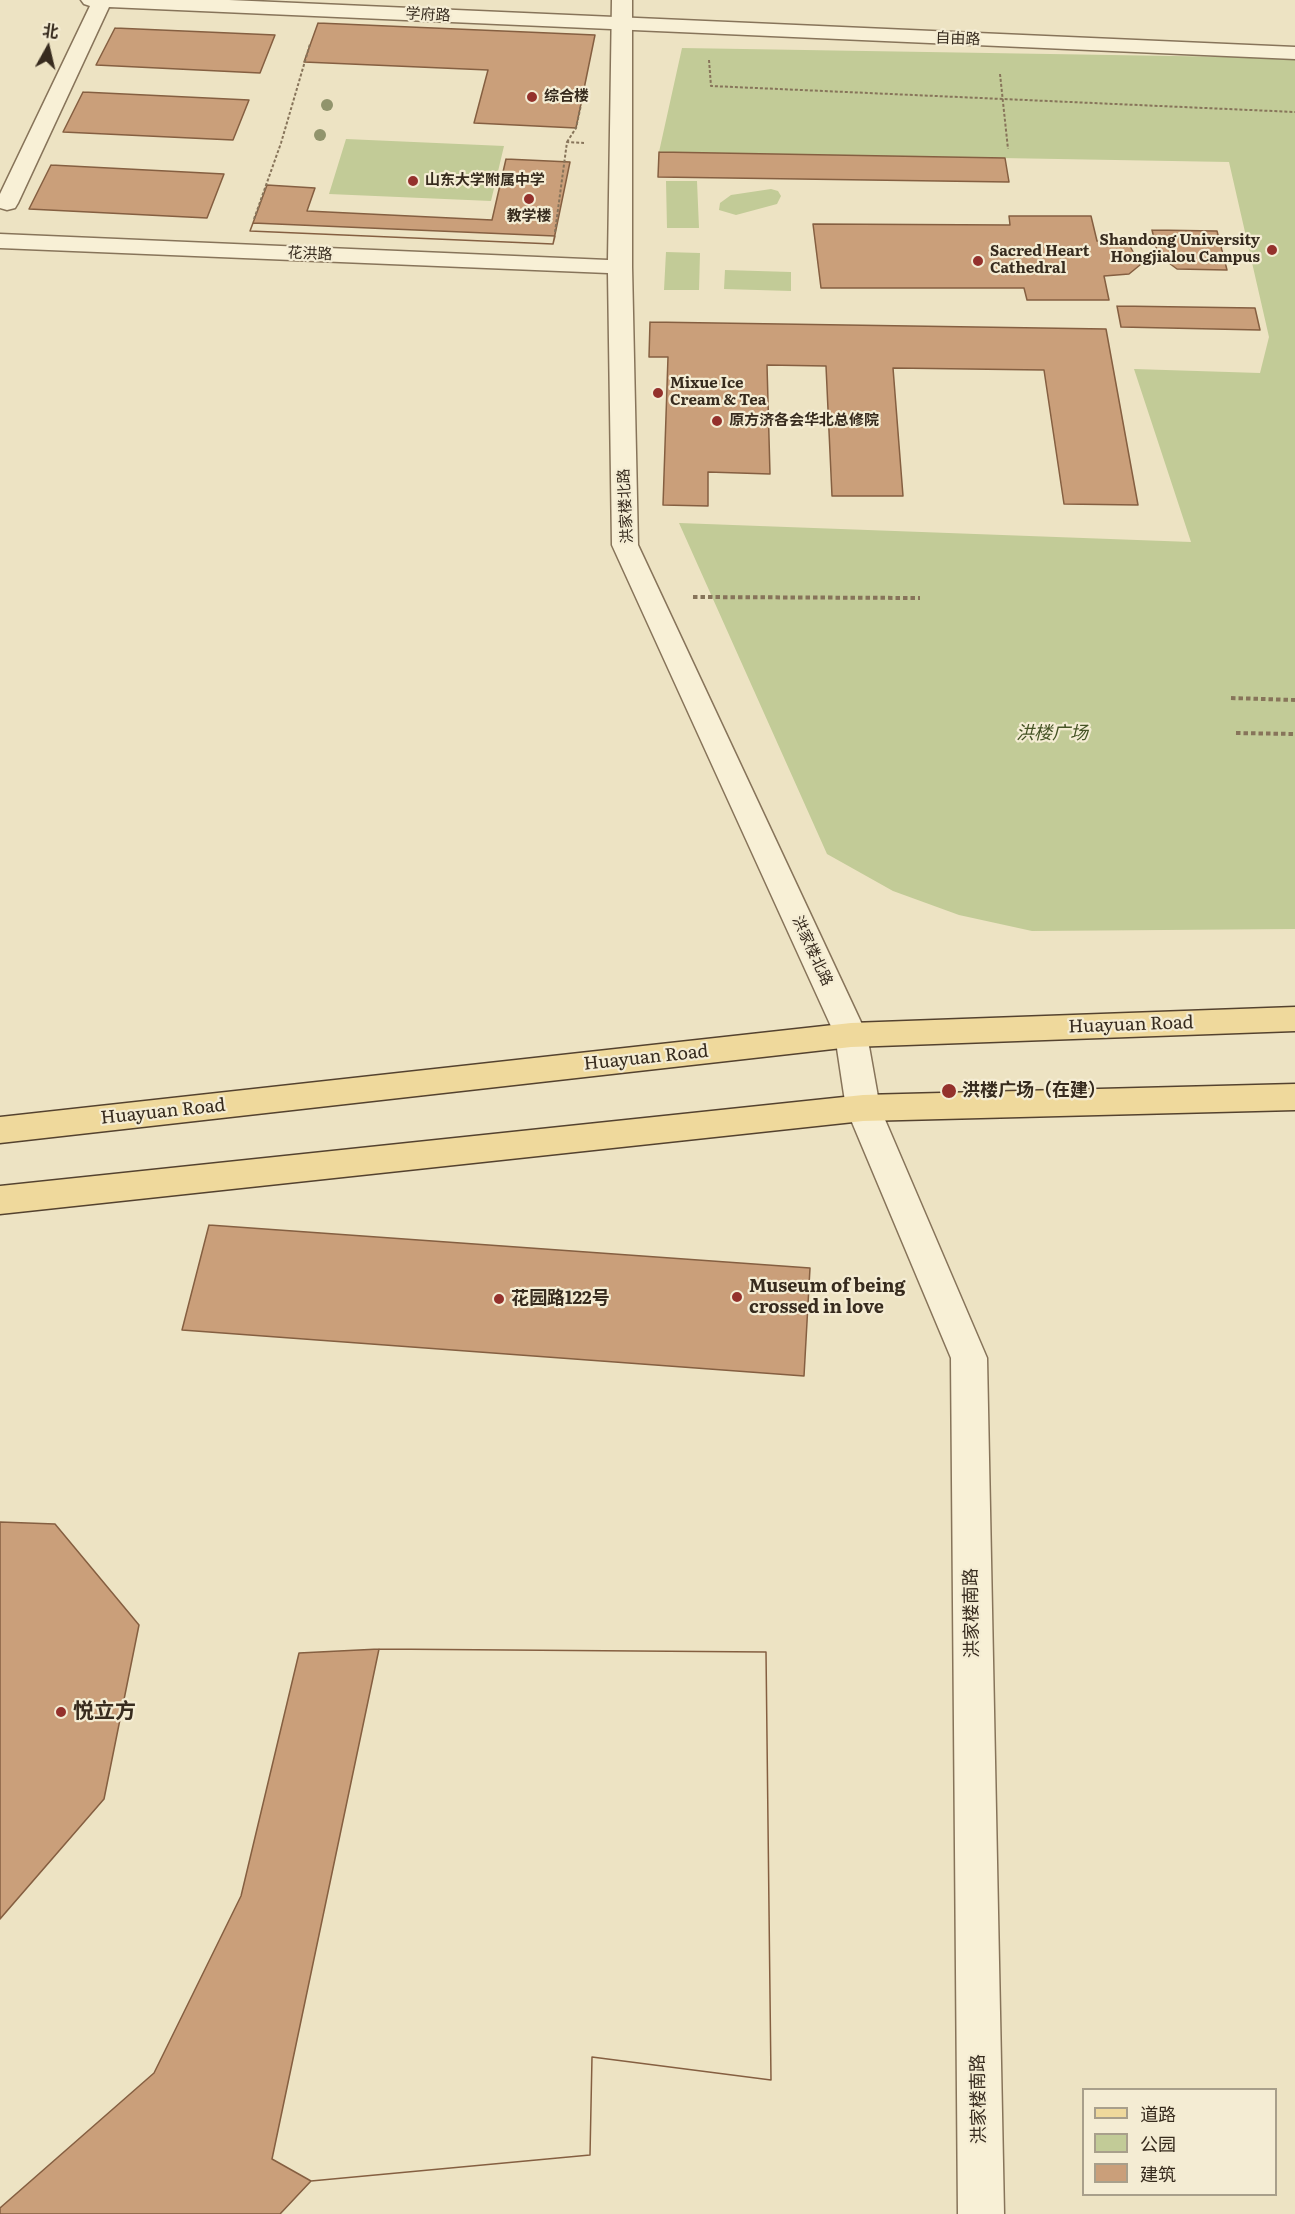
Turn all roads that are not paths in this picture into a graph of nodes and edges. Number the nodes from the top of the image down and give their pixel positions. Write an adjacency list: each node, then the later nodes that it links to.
1 (91, 0): 3 (street, 学府路)
2 (622, 0): 4 (street, 洪家楼北路)
3 (102, 1): 4 (street, 学府路); 6 (street)
4 (621, 24): 5 (street, 自由路); 8 (street, 洪家楼北路)
5 (1295, 53)
6 (7, 204)
7 (0, 241): 8 (street, 花洪路)
8 (620, 267): 10 (street, 洪家楼北路)
9 (1295, 1019): 10 (main road, Huayuan Road)
10 (851, 1035): 12 (street, 洪家楼南路); 13 (main road, Huayuan Road)
11 (1295, 1097): 12 (main road)
12 (864, 1108): 14 (main road); 15 (street, 洪家楼南路)
13 (0, 1130)
14 (0, 1200)
15 (981, 2214)

